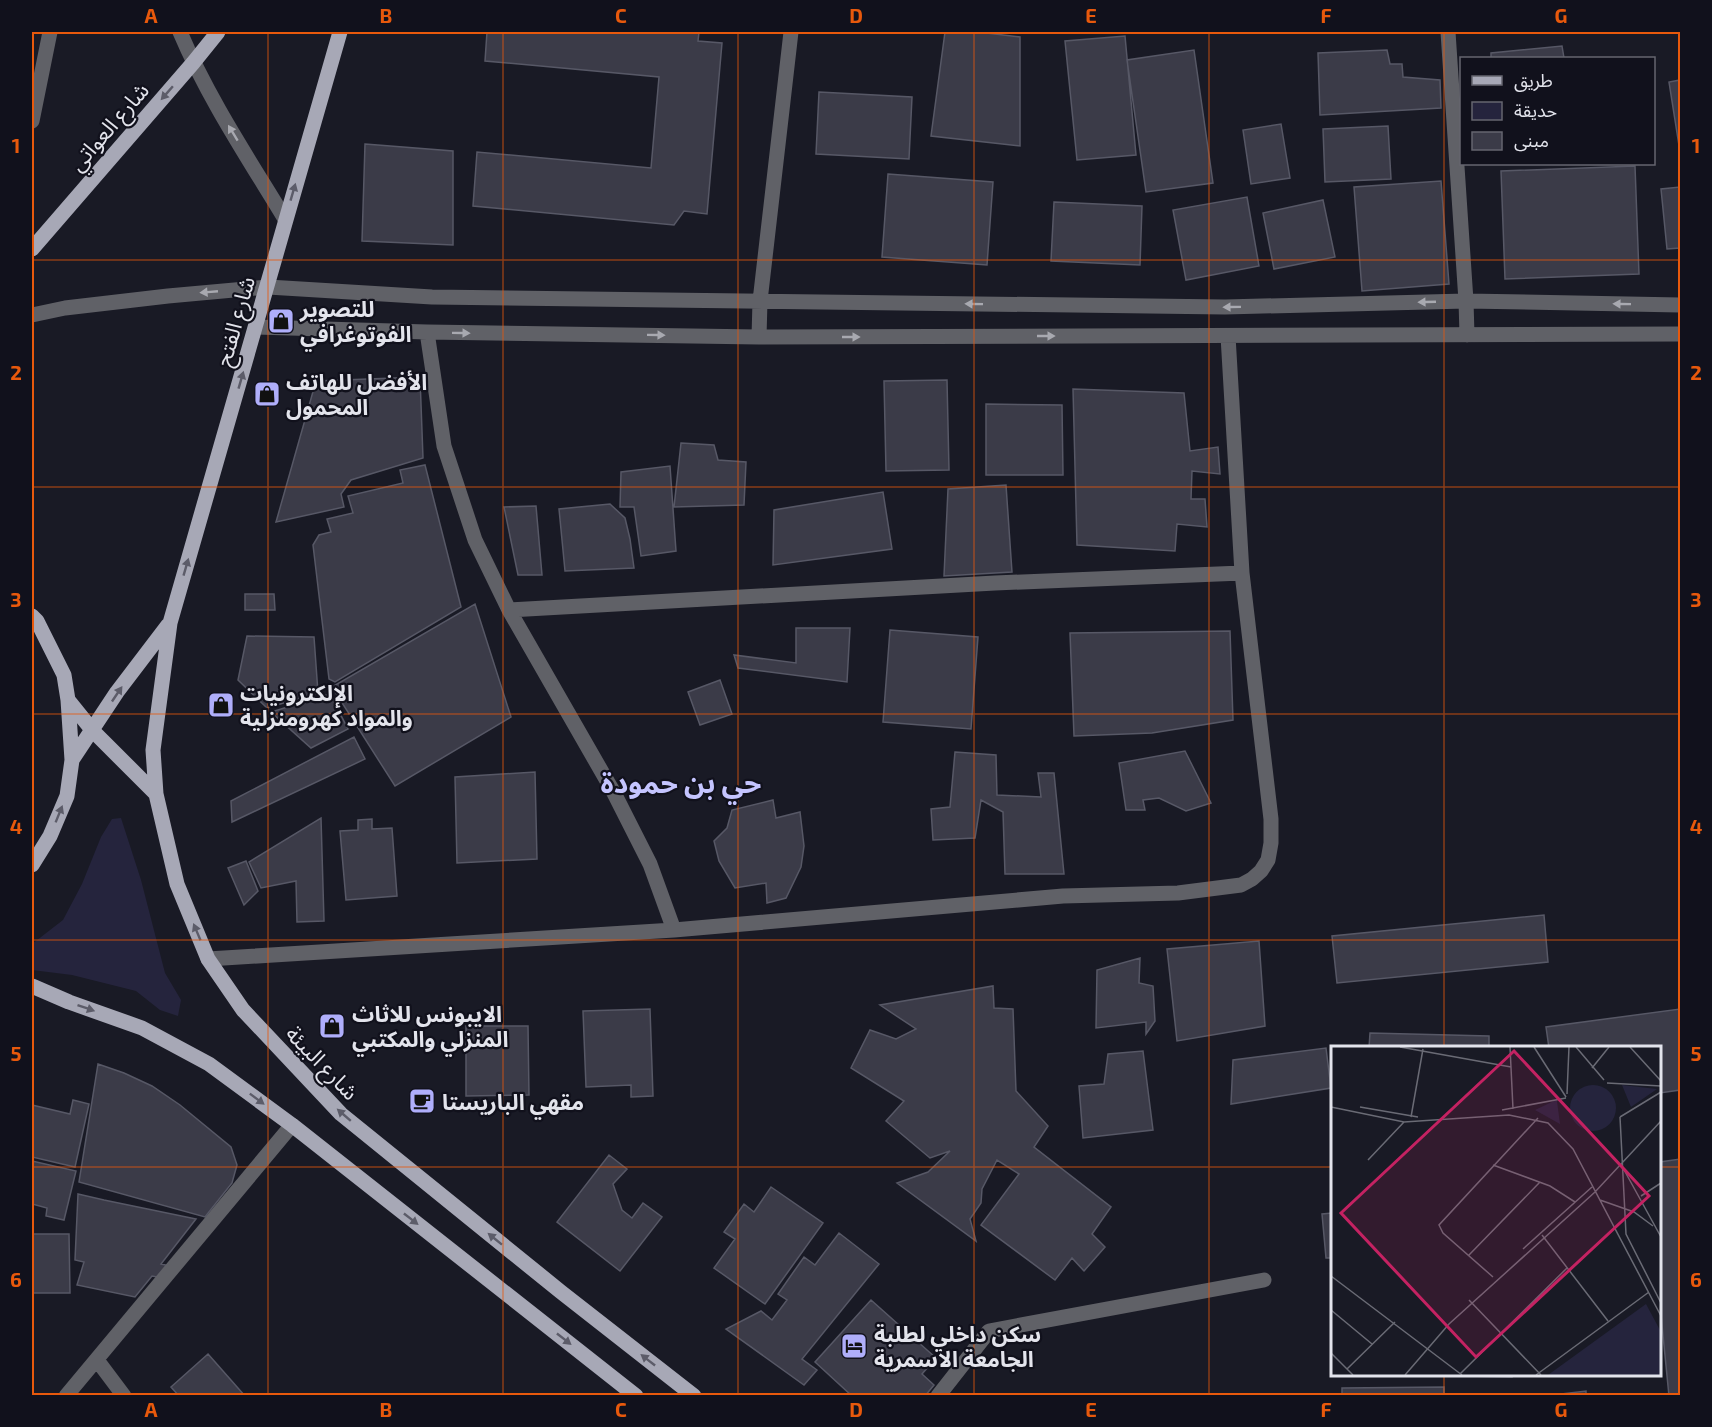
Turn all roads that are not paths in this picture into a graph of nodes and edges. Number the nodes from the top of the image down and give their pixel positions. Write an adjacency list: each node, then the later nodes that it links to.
1 (180, 32): 8 (street)
2 (218, 32): 8 (main road, شارع العواتي)
3 (340, 32): 10 (main road, شارع الفتح, one-way to 3)
4 (791, 32): 13 (street)
5 (1448, 32): 14 (street)
6 (32, 35): 7 (street)
7 (49, 35): 9 (street)
8 (193, 63): 10 (street, one-way to 8); 11 (main road, شارع العواتي, one-way to 11)
9 (32, 121)
10 (285, 219): 12 (main road, شارع الفتح)
11 (32, 249)
12 (267, 287): 13 (street); 16 (street, one-way to 16); 17 (main road, شارع الفتح)
13 (760, 301): 14 (street, one-way to 13); 22 (street)
14 (1466, 301): 15 (street, one-way to 14); 20 (street)
15 (1680, 305)
16 (32, 315)
17 (256, 327): 18 (street); 26 (main road, شارع الفتح, one-way to 17)
18 (427, 332): 22 (street, one-way to 22); 24 (street)
19 (1680, 334): 20 (street)
20 (1467, 335): 21 (street)
21 (1228, 336): 22 (street, one-way to 21); 23 (street)
22 (759, 337)
23 (1242, 573): 24 (street); 32 (street)
24 (509, 610): 32 (street)
25 (32, 615): 27 (main road)
26 (170, 623): 28 (main road, one-way to 26); 30 (main road, شارع البيئة)
27 (68, 700): 28 (main road); 29 (main road)
28 (93, 731): 29 (main road); 30 (main road)
29 (72, 760): 31 (main road, one-way to 29)
30 (156, 794): 33 (main road, شارع البيئة, one-way to 30)
31 (32, 865)
32 (674, 930): 33 (street)
33 (208, 959): 41 (main road, شارع البيئة, one-way to 33)
34 (32, 986): 35 (main road, one-way to 35)
35 (292, 1125): 37 (street); 40 (main road, one-way to 40)
36 (1264, 1280): 42 (street)
37 (97, 1360): 38 (street); 39 (street)
38 (66, 1395)
39 (124, 1395)
40 (636, 1395)
41 (694, 1395)
42 (938, 1395)

